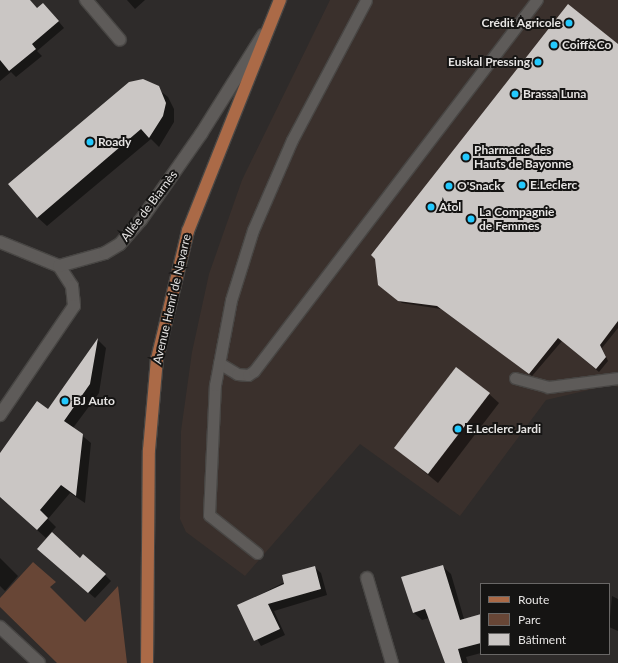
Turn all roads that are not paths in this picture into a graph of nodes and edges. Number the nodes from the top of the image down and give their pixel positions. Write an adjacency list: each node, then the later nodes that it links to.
1 (86, 0): 6 (street)
2 (280, 0): 5 (main road, Avenue Henri de Navarre)
3 (366, 0): 9 (lane)
4 (537, 0): 9 (lane)
5 (270, 24): 8 (street, Allée de Biarnès); 17 (main road, Avenue Henri de Navarre)
6 (120, 40)
7 (0, 242): 8 (street)
8 (59, 266): 12 (street)
9 (219, 363): 13 (lane)
10 (515, 378): 11 (lane)
11 (618, 378)
12 (0, 415)
13 (257, 553)
14 (367, 578): 18 (street)
15 (0, 627): 16 (street)
16 (39, 663)
17 (147, 663)
18 (392, 663)

